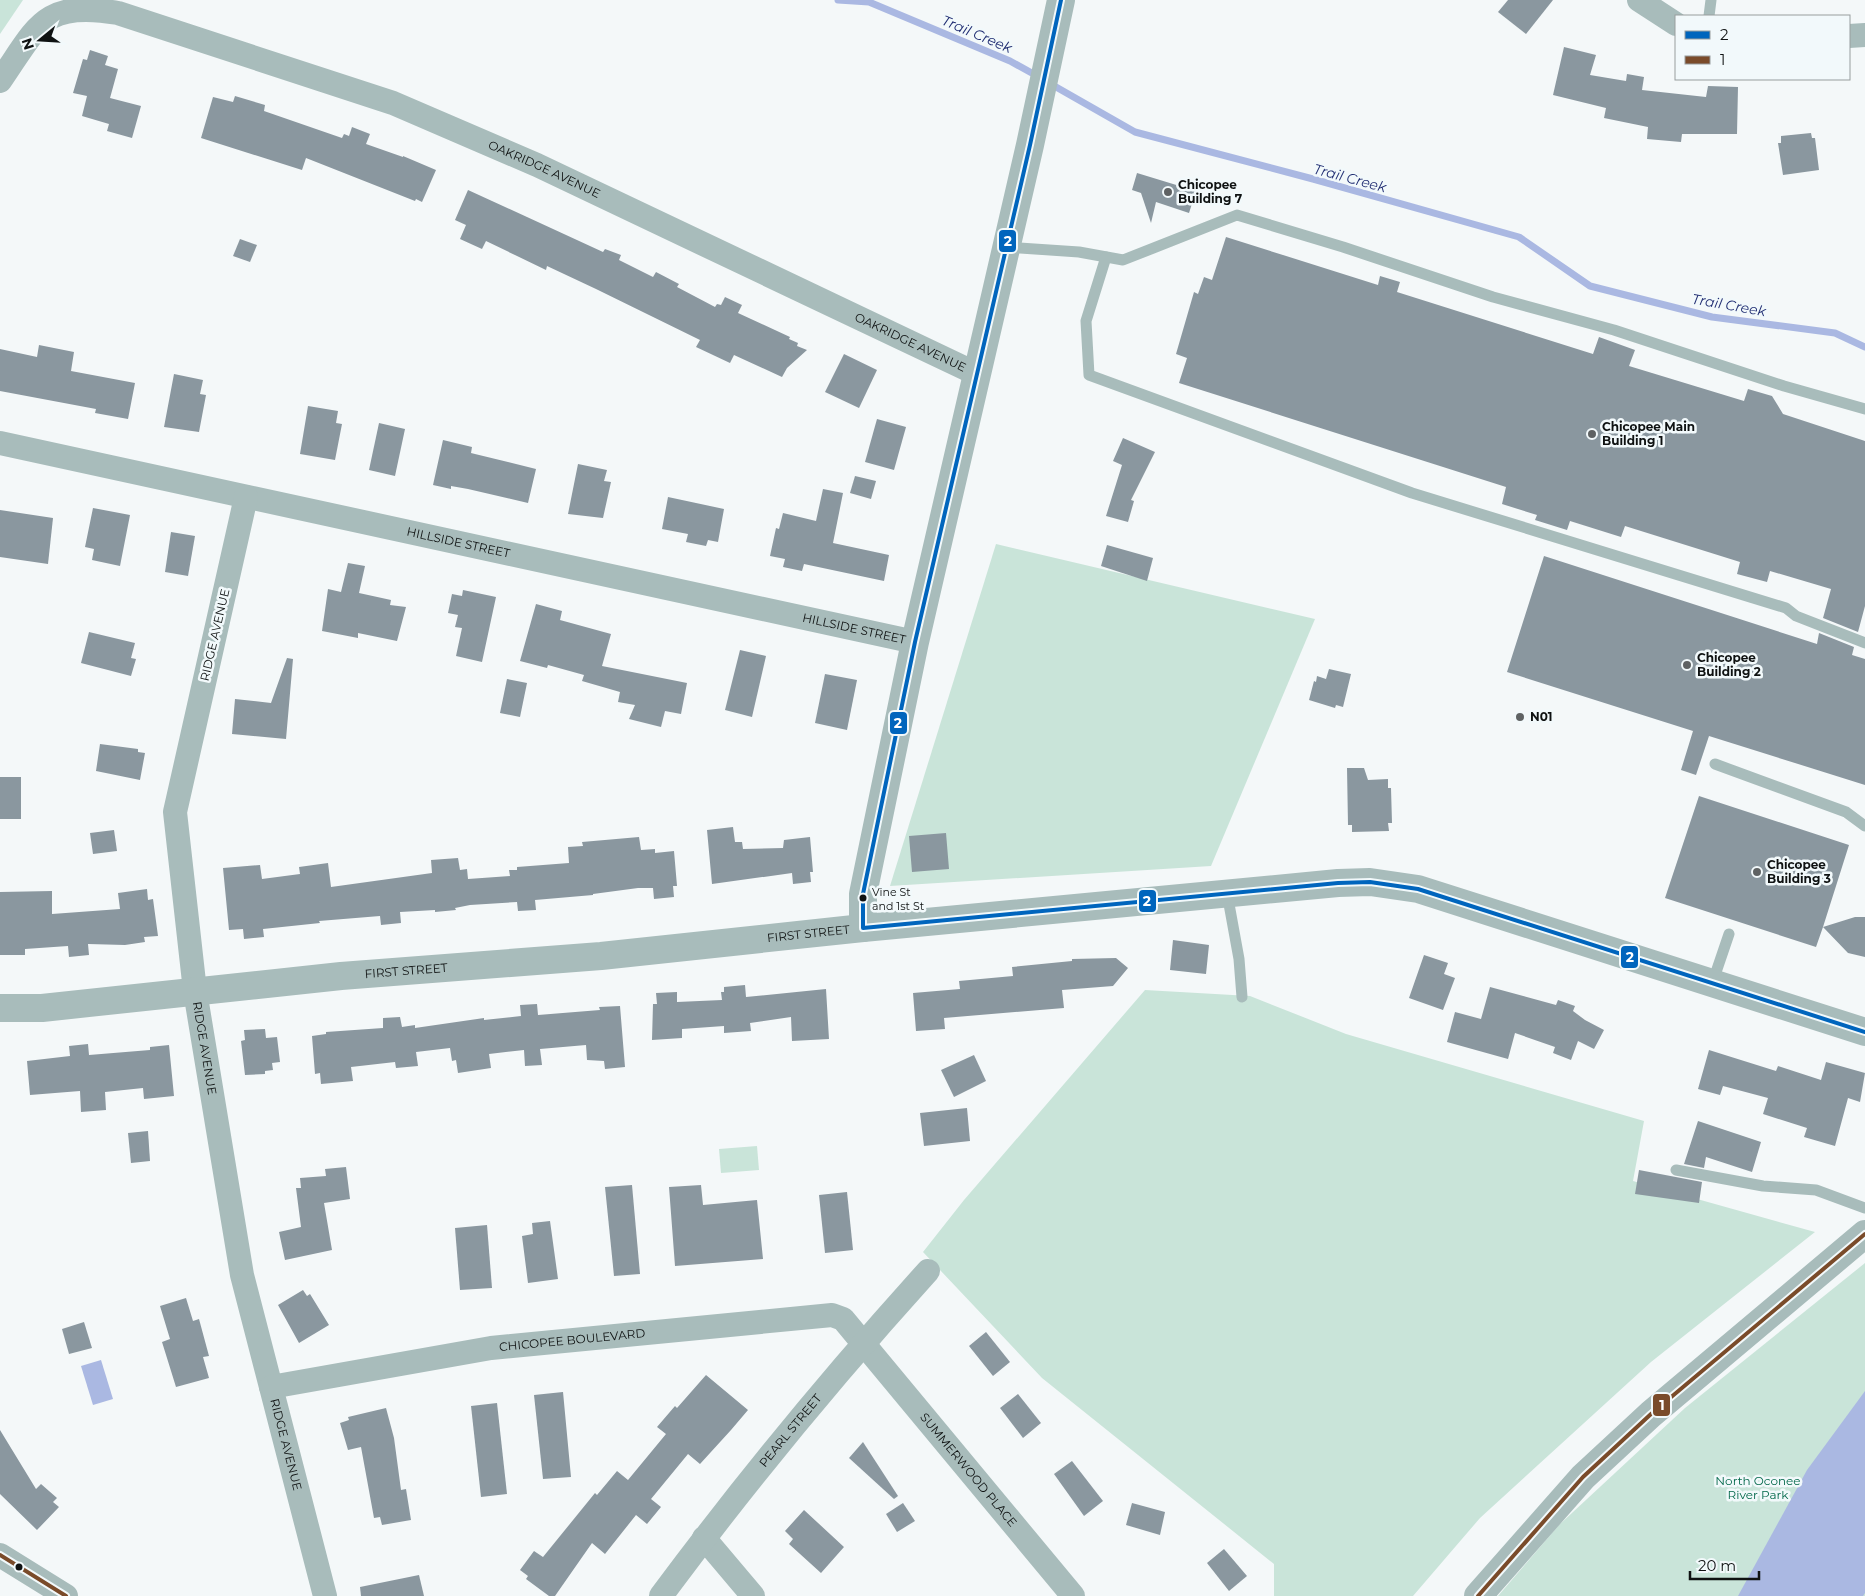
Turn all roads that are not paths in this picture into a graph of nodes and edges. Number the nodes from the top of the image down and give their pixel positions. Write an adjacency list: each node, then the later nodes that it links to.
1 (1061, 0): 9 (street)
2 (1639, 0): 5 (street)
3 (1711, 0): 4 (lane)
4 (1709, 15)
5 (1675, 23)
6 (1865, 35): 7 (street)
7 (1850, 36)
8 (0, 81): 11 (street, OAKRIDGE AVENUE)
9 (1006, 247): 10 (lane); 11 (street)
10 (1106, 257): 12 (lane); 16 (lane)
11 (977, 374): 15 (street)
12 (1865, 409)
13 (0, 443): 14 (street, HILLSIDE STREET)
14 (246, 497): 15 (street, HILLSIDE STREET); 23 (street, RIDGE AVENUE)
15 (915, 642): 20 (street)
16 (1865, 643)
17 (1716, 764): 18 (lane)
18 (1865, 826)
19 (1227, 894): 20 (street, FIRST STREET); 22 (street, FIRST STREET); 24 (lane)
20 (863, 928): 23 (street, FIRST STREET)
21 (1729, 934): 22 (lane)
22 (1712, 984): 26 (street, FIRST STREET)
23 (195, 991): 25 (street, FIRST STREET); 32 (street, RIDGE AVENUE)
24 (1242, 997)
25 (0, 1008)
26 (1865, 1032)
27 (1676, 1170): 28 (lane)
28 (1865, 1208)
29 (1865, 1234): 40 (street)
30 (928, 1271): 31 (street, PEARL STREET)
31 (864, 1344): 32 (street, CHICOPEE BOULEVARD); 33 (street, PEARL STREET); 39 (street, SUMMERWOOD PLACE)
32 (271, 1387): 36 (street, RIDGE AVENUE)
33 (704, 1538): 37 (street, PEARL STREET); 38 (street)
34 (0, 1555): 35 (street)
35 (66, 1596)
36 (325, 1596)
37 (660, 1596)
38 (753, 1596)
39 (1073, 1596)
40 (1478, 1596)

